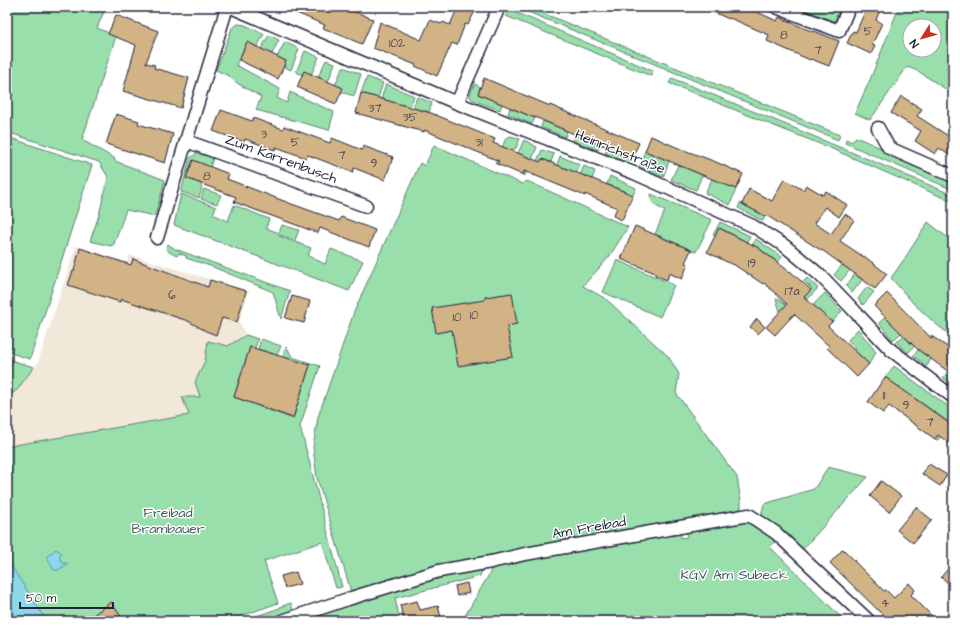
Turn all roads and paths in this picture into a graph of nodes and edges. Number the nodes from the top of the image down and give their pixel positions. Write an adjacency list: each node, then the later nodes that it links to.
1 (227, 7): 8 (street)
2 (231, 7): 6 (street, Heinrichstraße)
3 (499, 7): 6 (street)
4 (776, 7): 5 (street)
5 (850, 7)
6 (457, 103): 12 (street, Heinrichstraße)
7 (878, 128): 9 (street)
8 (186, 140): 10 (street, Zum Karrenbusch); 11 (street)
9 (953, 176)
10 (366, 206)
11 (157, 238)
12 (953, 397)
13 (282, 621): 14 (street, Am Freibad)
14 (869, 621)

